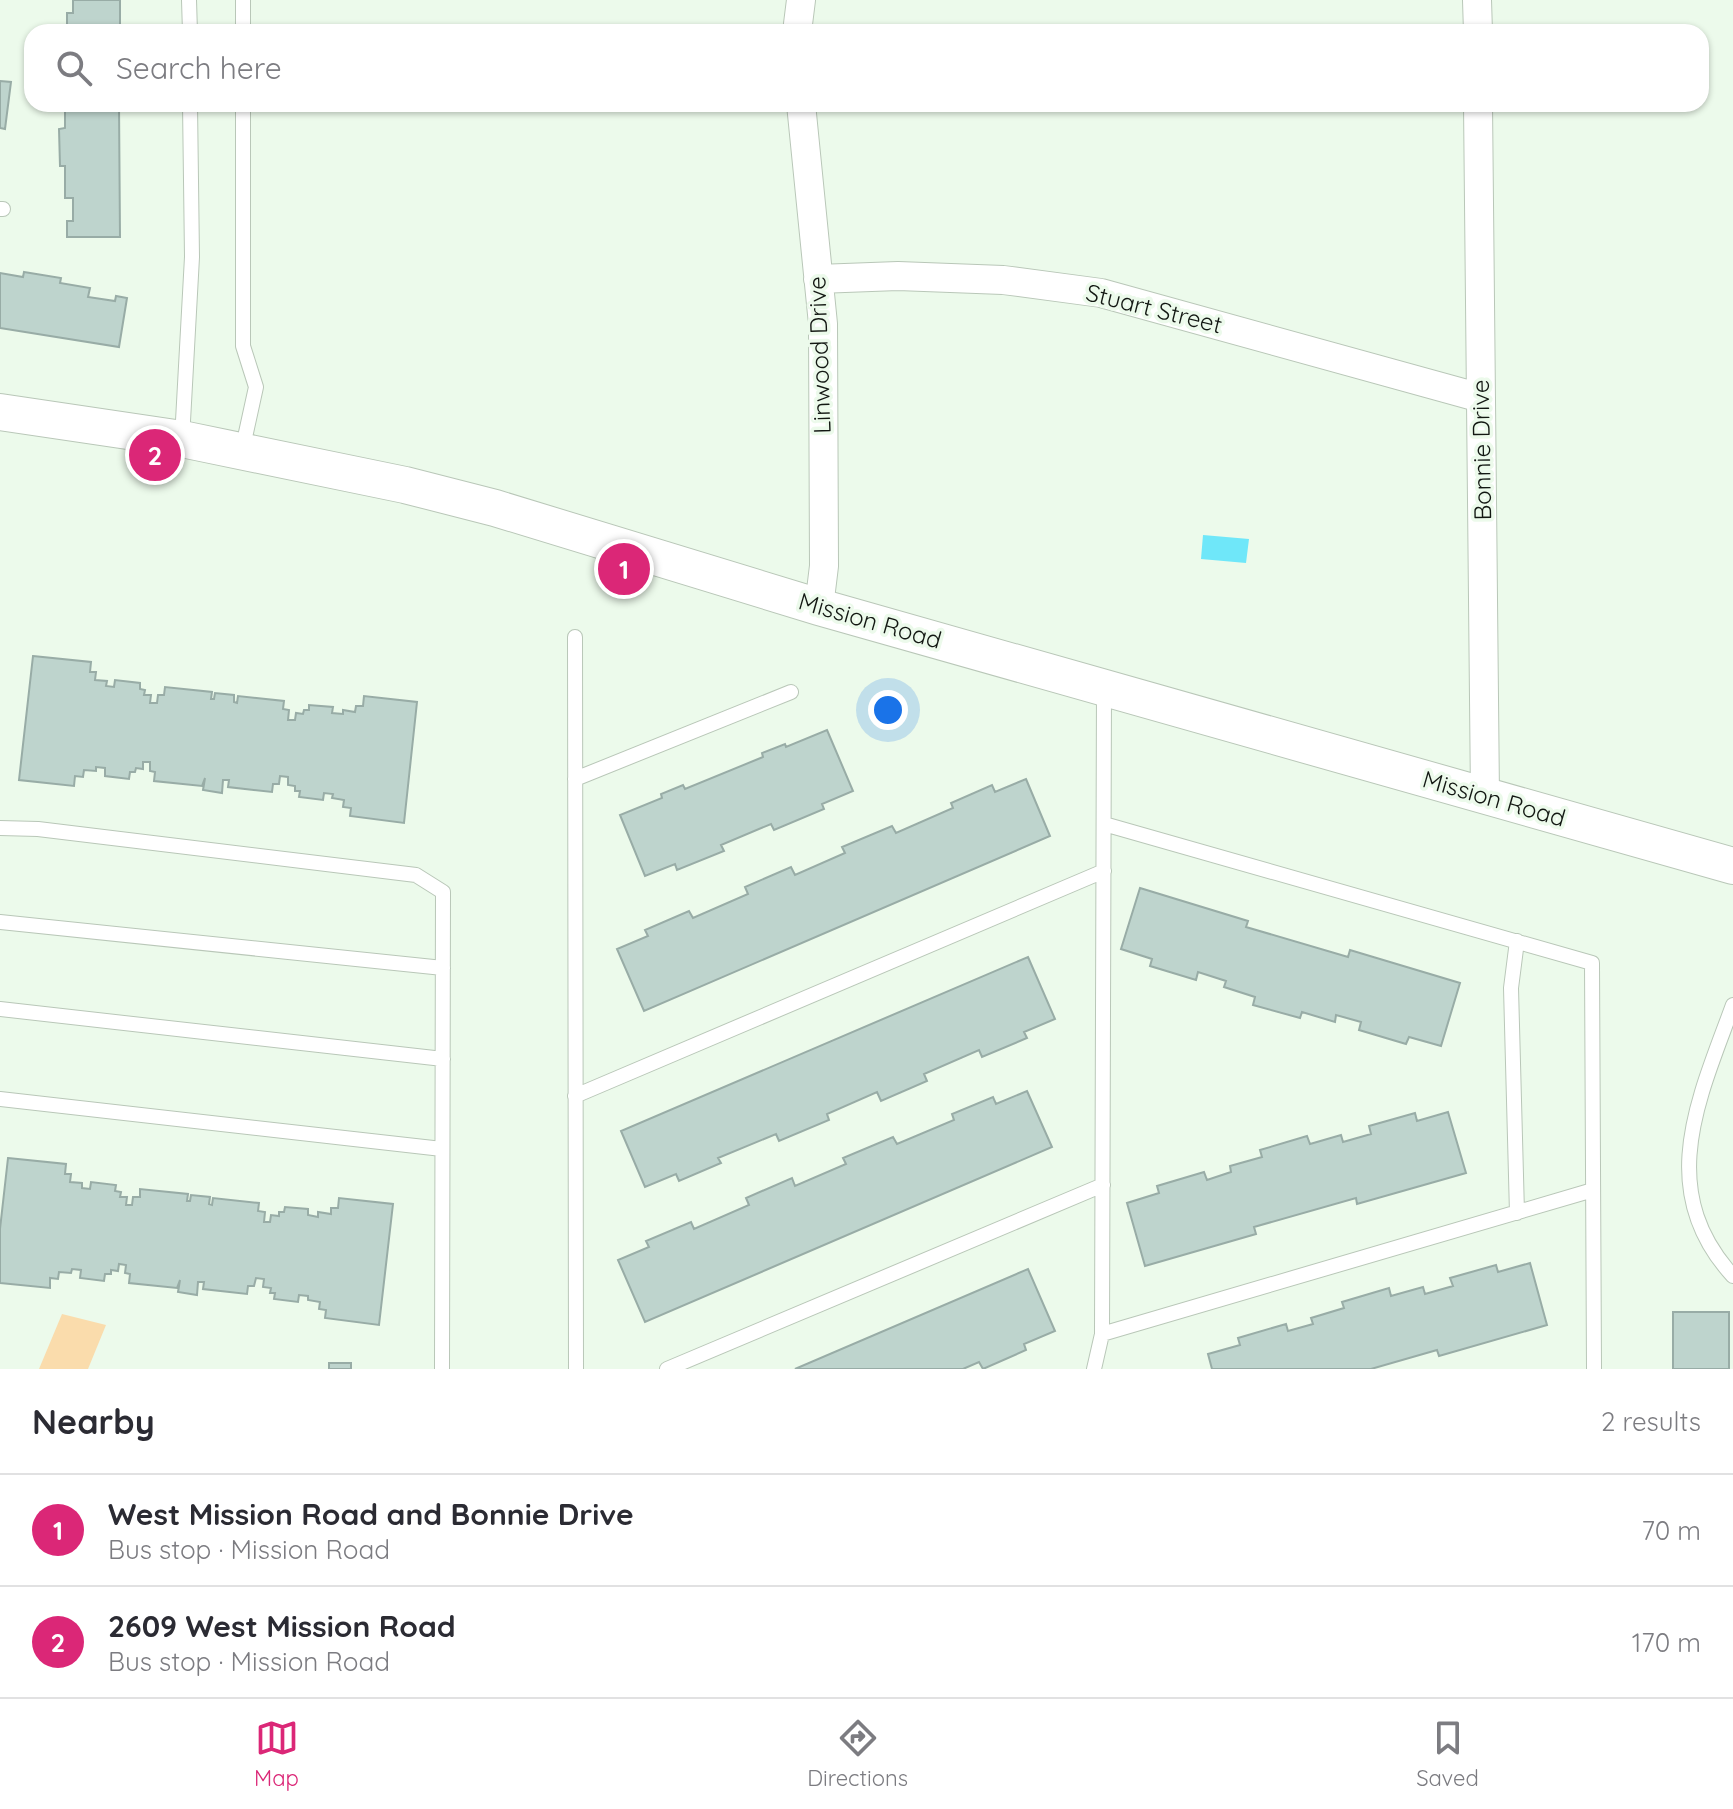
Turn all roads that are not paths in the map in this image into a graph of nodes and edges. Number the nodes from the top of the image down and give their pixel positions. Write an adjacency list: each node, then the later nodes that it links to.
1 (189, 0): 5 (lane)
2 (243, 0): 6 (lane)
3 (801, 0): 7 (street)
4 (1477, 0): 8 (street)
5 (190, 24)
6 (243, 24)
7 (798, 24)
8 (1478, 24)
9 (190, 112): 16 (lane)
10 (243, 112): 17 (lane)
11 (802, 112): 13 (street, Linwood Drive)
12 (1478, 112): 14 (street, Bonnie Drive)
13 (818, 279): 14 (street, Stuart Street); 18 (street, Linwood Drive)
14 (1481, 398): 23 (street, Bonnie Drive)
15 (0, 412): 16 (street, Mission Road)
16 (182, 439): 17 (street, Mission Road)
17 (242, 451): 18 (street, Mission Road)
18 (819, 607): 20 (street, Mission Road)
19 (575, 637): 22 (lane)
20 (1104, 688): 23 (street, Mission Road); 24 (lane)
21 (791, 692): 22 (lane)
22 (575, 779): 34 (lane)
23 (1485, 797): 26 (street, Mission Road)
24 (1104, 824): 27 (lane); 29 (lane)
25 (0, 828): 30 (lane)
26 (1733, 866)
27 (1104, 871): 34 (lane); 37 (lane)
28 (0, 922): 30 (lane)
29 (1517, 941): 38 (lane); 39 (lane)
30 (443, 968): 33 (lane)
31 (1733, 1005): 40 (lane)
32 (0, 1009): 33 (lane)
33 (443, 1059): 36 (lane)
34 (575, 1096): 43 (lane)
35 (0, 1099): 36 (lane)
36 (442, 1149): 42 (lane)
37 (1103, 1185): 41 (lane); 44 (lane)
38 (1593, 1190): 39 (lane); 46 (lane)
39 (1517, 1213): 41 (lane)
40 (1733, 1276)
41 (1102, 1334): 45 (lane)
42 (442, 1369)
43 (576, 1369)
44 (667, 1369)
45 (1094, 1369)
46 (1594, 1369)

